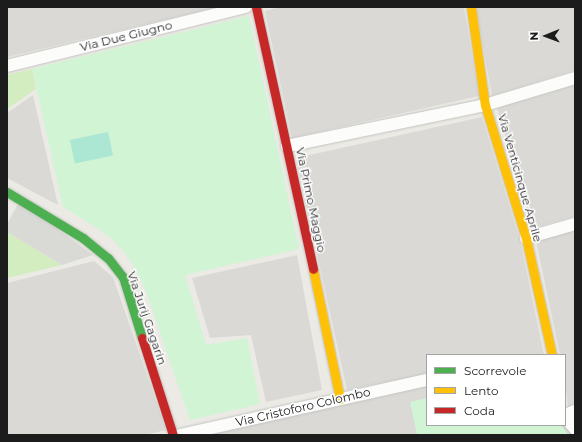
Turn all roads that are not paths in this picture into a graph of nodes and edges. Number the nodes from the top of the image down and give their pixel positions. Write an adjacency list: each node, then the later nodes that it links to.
1 (246, 7): 4 (street, Via Due Giugno)
2 (256, 7): 7 (street, Via Primo Maggio)
3 (471, 7): 6 (street, Via Venticinque Aprile)
4 (7, 66)
5 (575, 78): 6 (street)
6 (485, 105): 7 (street); 10 (street, Via Venticinque Aprile)
7 (287, 146): 13 (street, Via Primo Maggio)
8 (7, 192): 18 (street, Via Jurij Gagarin)
9 (575, 224): 10 (street)
10 (526, 238): 11 (street, Via Venticinque Aprile)
11 (552, 354)
12 (426, 380): 13 (street, Via Cristoforo Colombo)
13 (340, 399): 19 (street, Via Cristoforo Colombo)
14 (575, 411): 15 (street)
15 (566, 416)
16 (566, 417): 17 (street)
17 (575, 429)
18 (173, 435)
19 (180, 435)

